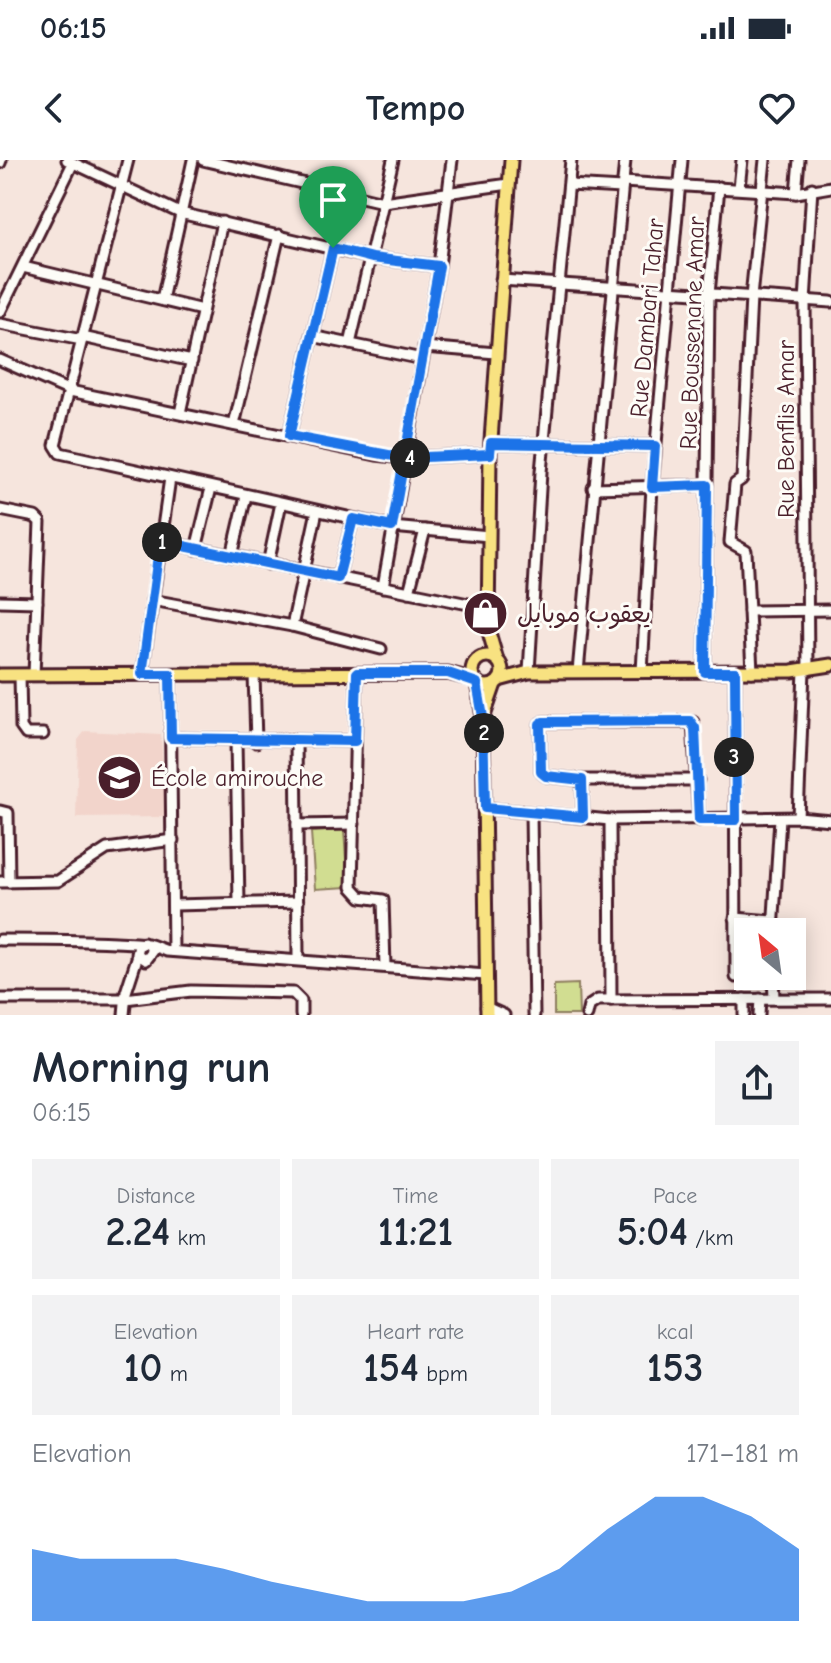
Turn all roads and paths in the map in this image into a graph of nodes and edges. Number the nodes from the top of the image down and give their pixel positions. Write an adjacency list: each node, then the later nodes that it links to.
1 (128, 160): 15 (street)
2 (193, 160): 27 (street)
3 (203, 160): 26 (street)
4 (393, 160): 26 (street)
5 (452, 160): 24 (street)
6 (511, 160): 14 (main road)
7 (571, 160): 16 (street)
8 (625, 160): 17 (street)
9 (682, 160): 18 (street, Rue Dambari Tahar)
10 (742, 160): 21 (street)
11 (765, 160): 23 (street)
12 (799, 160): 25 (street)
13 (70, 162): 15 (street); 33 (street)
14 (509, 184): 24 (street); 34 (main road)
15 (121, 185): 27 (street); 35 (street)
16 (569, 185): 17 (street); 36 (street)
17 (622, 185): 18 (street); 37 (street)
18 (680, 185): 19 (street); 38 (street, Rue Dambari Tahar)
19 (719, 187): 21 (street); 39 (street, Rue Boussenane Amar)
20 (831, 187): 22 (street)
21 (739, 188): 23 (street)
22 (812, 188): 25 (street); 42 (street, Rue Benflis Amar)
23 (763, 191): 25 (street); 40 (street)
24 (447, 193): 26 (street); 32 (street)
25 (796, 193)
26 (383, 202): 31 (street)
27 (180, 213): 28 (street); 41 (street)
28 (222, 222): 29 (street); 44 (street)
29 (279, 235): 30 (street); 57 (street)
30 (333, 248): 31 (street); 47 (street)
31 (372, 258): 32 (street); 49 (street)
32 (439, 266): 50 (street)
33 (23, 267): 35 (street); 45 (street)
34 (501, 280): 36 (street); 51 (main road)
35 (96, 283): 41 (street); 48 (street)
36 (561, 283): 37 (street); 59 (street)
37 (614, 286): 38 (street); 60 (street)
38 (670, 291): 39 (street); 61 (street, Rue Dambari Tahar)
39 (709, 294): 40 (street); 65 (street, Rue Boussenane Amar)
40 (751, 297): 42 (street); 90 (street)
41 (162, 300): 44 (street)
42 (805, 302): 43 (street); 91 (street, Rue Benflis Amar)
43 (831, 302)
44 (202, 310): 54 (street)
45 (0, 312)
46 (0, 324): 48 (street)
47 (312, 336): 49 (street); 58 (street)
48 (82, 338): 54 (street); 55 (street)
49 (350, 344): 52 (street)
50 (424, 347): 51 (street); 52 (street)
51 (496, 353): 62 (main road)
52 (422, 359): 63 (street)
53 (0, 360): 55 (street)
54 (192, 361): 56 (street)
55 (70, 391): 56 (street); 64 (street)
56 (180, 413): 57 (street)
57 (234, 425): 58 (street)
58 (289, 436): 63 (street)
59 (544, 444): 60 (street); 62 (street); 99 (street)
60 (597, 445): 61 (street); 68 (street)
61 (655, 446): 66 (street, Rue Dambari Tahar)
62 (490, 448): 63 (street); 76 (main road)
63 (404, 458): 74 (street)
64 (170, 478): 67 (street); 77 (street)
65 (707, 485): 66 (street); 102 (street, Rue Boussenane Amar)
66 (652, 487): 68 (street); 101 (street, Rue Dambari Tahar)
67 (211, 488): 69 (street); 78 (street)
68 (593, 488): 100 (street)
69 (246, 496): 70 (street); 79 (street)
70 (281, 503): 72 (street); 80 (street)
71 (0, 510): 87 (street)
72 (317, 511): 73 (street); 81 (street)
73 (353, 519): 74 (street); 82 (street)
74 (392, 527): 75 (street); 83 (street)
75 (425, 530): 76 (street); 84 (street)
76 (489, 536): 88 (main road)
77 (160, 541): 78 (street); 85 (street)
78 (196, 549): 79 (street)
79 (232, 556): 80 (street)
80 (268, 564): 81 (street)
81 (305, 571): 82 (street); 92 (street)
82 (338, 578): 83 (street)
83 (383, 587): 84 (street)
84 (409, 592): 88 (street)
85 (152, 600): 92 (street); 107 (street)
86 (0, 601): 87 (street)
87 (37, 602): 112 (street)
88 (488, 608): 93 (main road)
89 (831, 610): 91 (street)
90 (749, 611): 91 (street); 104 (street)
91 (807, 611): 98 (street, Rue Benflis Amar)
92 (292, 626): 94 (street)
93 (488, 629): 95 (main road); 96 (main road)
94 (381, 649)
95 (477, 660): 96 (main road); 106 (main road); 113 (main road)
96 (499, 662): 99 (main road); 114 (main road)
97 (831, 665): 98 (main road)
98 (806, 670): 104 (main road); 128 (street, Rue Benflis Amar)
99 (527, 672): 100 (main road); 114 (main road)
100 (578, 672): 101 (main road)
101 (642, 672): 102 (main road)
102 (705, 672): 103 (main road)
103 (735, 672): 104 (main road); 132 (street)
104 (752, 672)
105 (357, 673): 106 (main road); 109 (main road); 119 (street)
106 (448, 673): 113 (main road)
107 (142, 674): 108 (main road); 112 (main road)
108 (170, 674): 109 (main road); 117 (street)
109 (254, 674): 120 (street)
110 (0, 675): 111 (main road)
111 (20, 675): 112 (main road); 116 (street)
112 (34, 675)
113 (476, 682): 114 (main road); 115 (main road)
114 (497, 682): 115 (main road)
115 (483, 717): 124 (main road)
116 (43, 734)
117 (171, 738): 118 (street); 136 (street)
118 (236, 741): 120 (street); 139 (street)
119 (355, 741): 121 (street); 134 (street)
120 (256, 742): 121 (street)
121 (296, 742): 135 (street)
122 (582, 780): 123 (street); 123 (street); 127 (street)
123 (698, 780): 131 (street)
124 (485, 808): 126 (street); 150 (main road)
125 (0, 811): 137 (street)
126 (531, 813): 127 (street); 165 (street)
127 (583, 817): 130 (street)
128 (798, 817): 129 (street); 133 (street)
129 (780, 818): 132 (street); 142 (street)
130 (610, 820): 131 (street); 158 (street)
131 (699, 820): 132 (street)
132 (736, 820): 141 (street)
133 (831, 820)
134 (354, 824): 135 (street); 149 (street)
135 (297, 825): 138 (street)
136 (173, 840): 137 (street); 140 (street)
137 (5, 882)
138 (298, 902): 139 (street); 148 (street)
139 (239, 903): 140 (street)
140 (174, 905): 146 (street)
141 (735, 918)
142 (772, 918)
143 (0, 940): 144 (street)
144 (127, 943): 145 (street); 147 (street)
145 (147, 944): 146 (street); 147 (street); 147 (street)
146 (170, 951): 147 (street); 148 (street)
147 (143, 956): 152 (street)
148 (298, 959): 149 (street)
149 (385, 967): 150 (street)
150 (486, 975): 160 (main road)
151 (774, 990): 153 (street)
152 (125, 996): 159 (street); 162 (street); 163 (street)
153 (774, 998): 156 (street); 157 (street)
154 (0, 999): 159 (street)
155 (744, 999): 156 (street); 158 (street); 167 (street)
156 (760, 999): 168 (street)
157 (831, 999)
158 (611, 1000): 166 (street)
159 (45, 1001): 161 (street)
160 (486, 1011): 164 (street)
161 (45, 1015)
162 (124, 1015)
163 (301, 1015)
164 (504, 1015)
165 (534, 1015)
166 (587, 1015)
167 (744, 1015)
168 (759, 1015)

